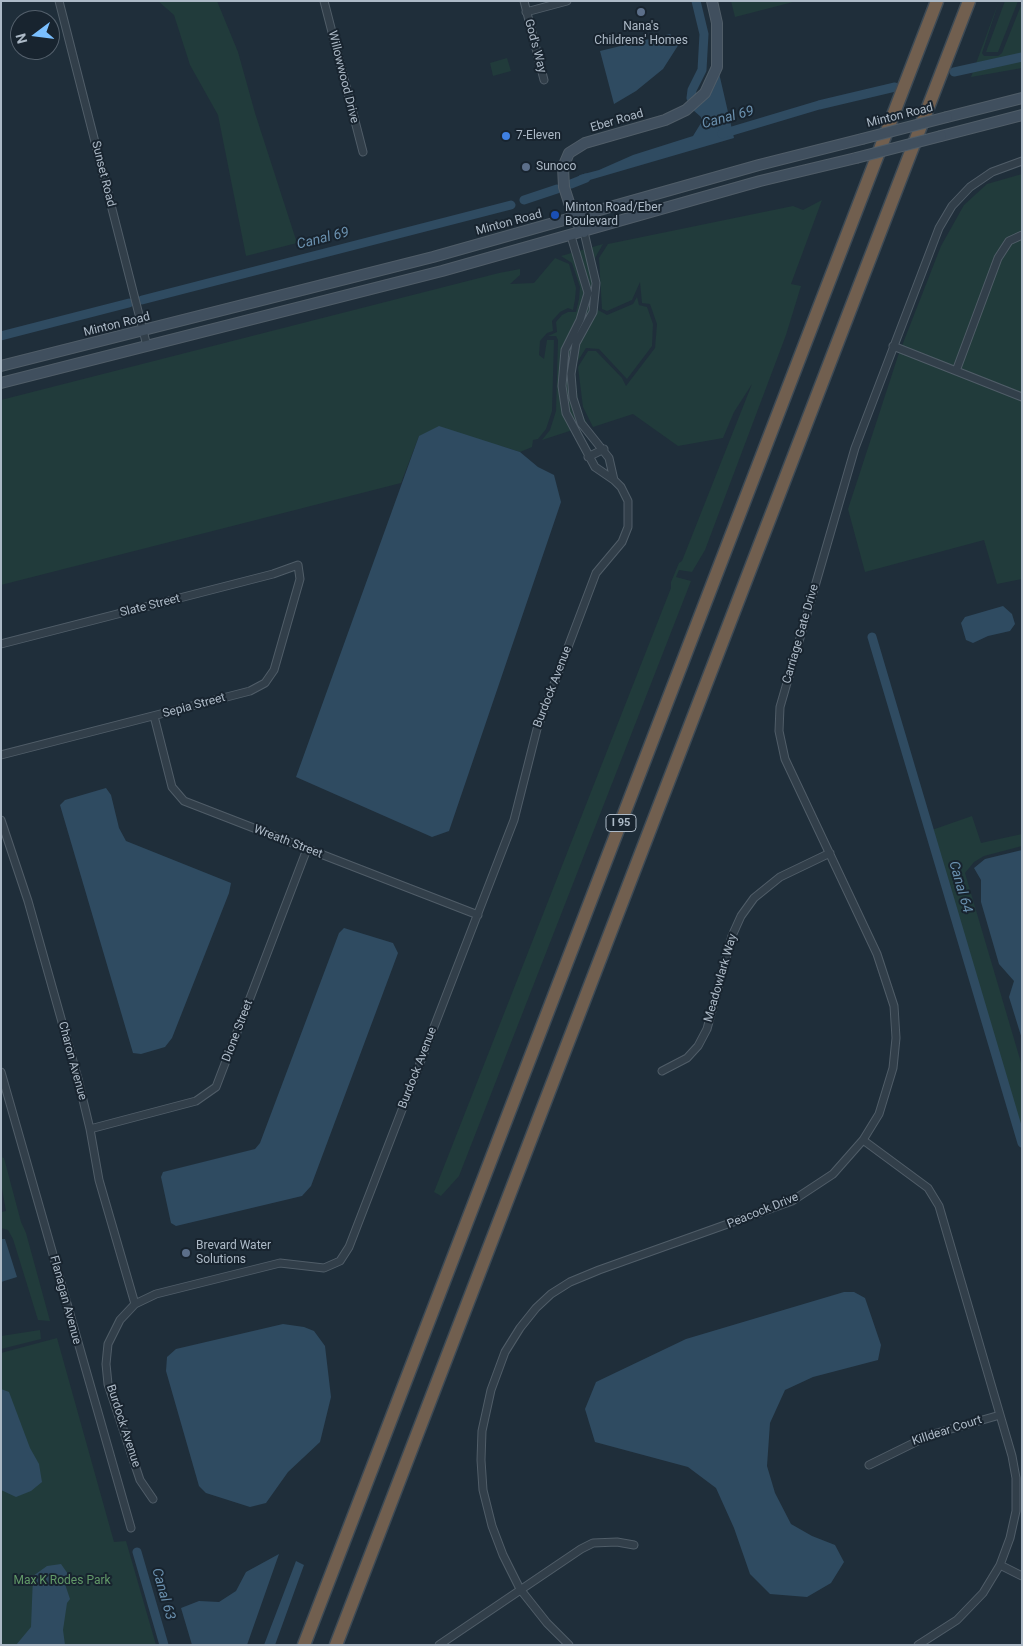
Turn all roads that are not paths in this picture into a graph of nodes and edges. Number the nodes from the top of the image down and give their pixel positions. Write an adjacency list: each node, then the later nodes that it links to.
1 (59, 1): 19 (street, Sunset Road)
2 (324, 1): 12 (street, Willowwood Drive)
3 (524, 1): 8 (street, God's Way)
4 (567, 1): 8 (street, God's Way)
5 (712, 1): 14 (main road, Eber Road)
6 (937, 1): 54 (highway, I 95)
7 (969, 1): 55 (highway, I 95)
8 (526, 12): 9 (street, God's Way)
9 (544, 80)
10 (1022, 98): 14 (main road, Minton Road, bridge)
11 (1022, 115): 15 (main road, bridge)
12 (363, 152)
13 (1022, 161): 21 (street, Carriage Gate Drive)
14 (574, 218): 15 (main road, Eber Road); 17 (main road, Eber Road); 19 (main road, Minton Road)
15 (584, 232): 17 (main road); 18 (street, Burdock Avenue)
16 (1022, 235): 23 (street)
17 (571, 236): 18 (street, Burdock Avenue); 20 (main road)
18 (583, 322): 25 (street, Burdock Avenue); 26 (street, Burdock Avenue)
19 (143, 331): 20 (street, Sunset Road); 22 (main road, Minton Road)
20 (147, 346): 24 (main road)
21 (893, 346): 23 (street); 39 (street, Carriage Gate Drive)
22 (1, 366)
23 (956, 371): 27 (street)
24 (1, 383)
25 (562, 386): 26 (street); 29 (street, Burdock Avenue)
26 (572, 386): 28 (street, Burdock Avenue)
27 (1022, 397)
28 (583, 425): 29 (street); 30 (street, Burdock Avenue)
29 (575, 433): 31 (street, Burdock Avenue)
30 (604, 449): 31 (street); 32 (street, Burdock Avenue)
31 (588, 457): 32 (street, Burdock Avenue)
32 (614, 480): 40 (street, Burdock Avenue)
33 (298, 565): 34 (street, Slate Street); 35 (street, Sepia Street)
34 (1, 644)
35 (154, 716): 36 (street, Sepia Street); 38 (street, Wreath Street)
36 (1, 755)
37 (1, 820): 43 (street, Charon Avenue)
38 (307, 850): 40 (street, Wreath Street); 43 (street, Dione Street)
39 (830, 854): 41 (street, Meadowlark Way); 44 (street, Carriage Gate Drive)
40 (478, 915): 45 (street, Burdock Avenue)
41 (662, 1071)
42 (1, 1072): 49 (street, Flanagan Avenue)
43 (90, 1129): 45 (street, Charon Avenue)
44 (863, 1140): 46 (street); 53 (street, Peacock Drive)
45 (135, 1304): 48 (street, Burdock Avenue)
46 (1000, 1415): 47 (street, Killdear Court); 51 (street)
47 (869, 1465)
48 (153, 1499)
49 (131, 1528)
50 (634, 1545): 53 (street)
51 (1000, 1565): 52 (street); 58 (street)
52 (1022, 1576)
53 (520, 1589): 56 (street); 57 (street, Peacock Drive)
54 (304, 1645)
55 (336, 1645)
56 (439, 1645)
57 (570, 1645)
58 (918, 1645)

